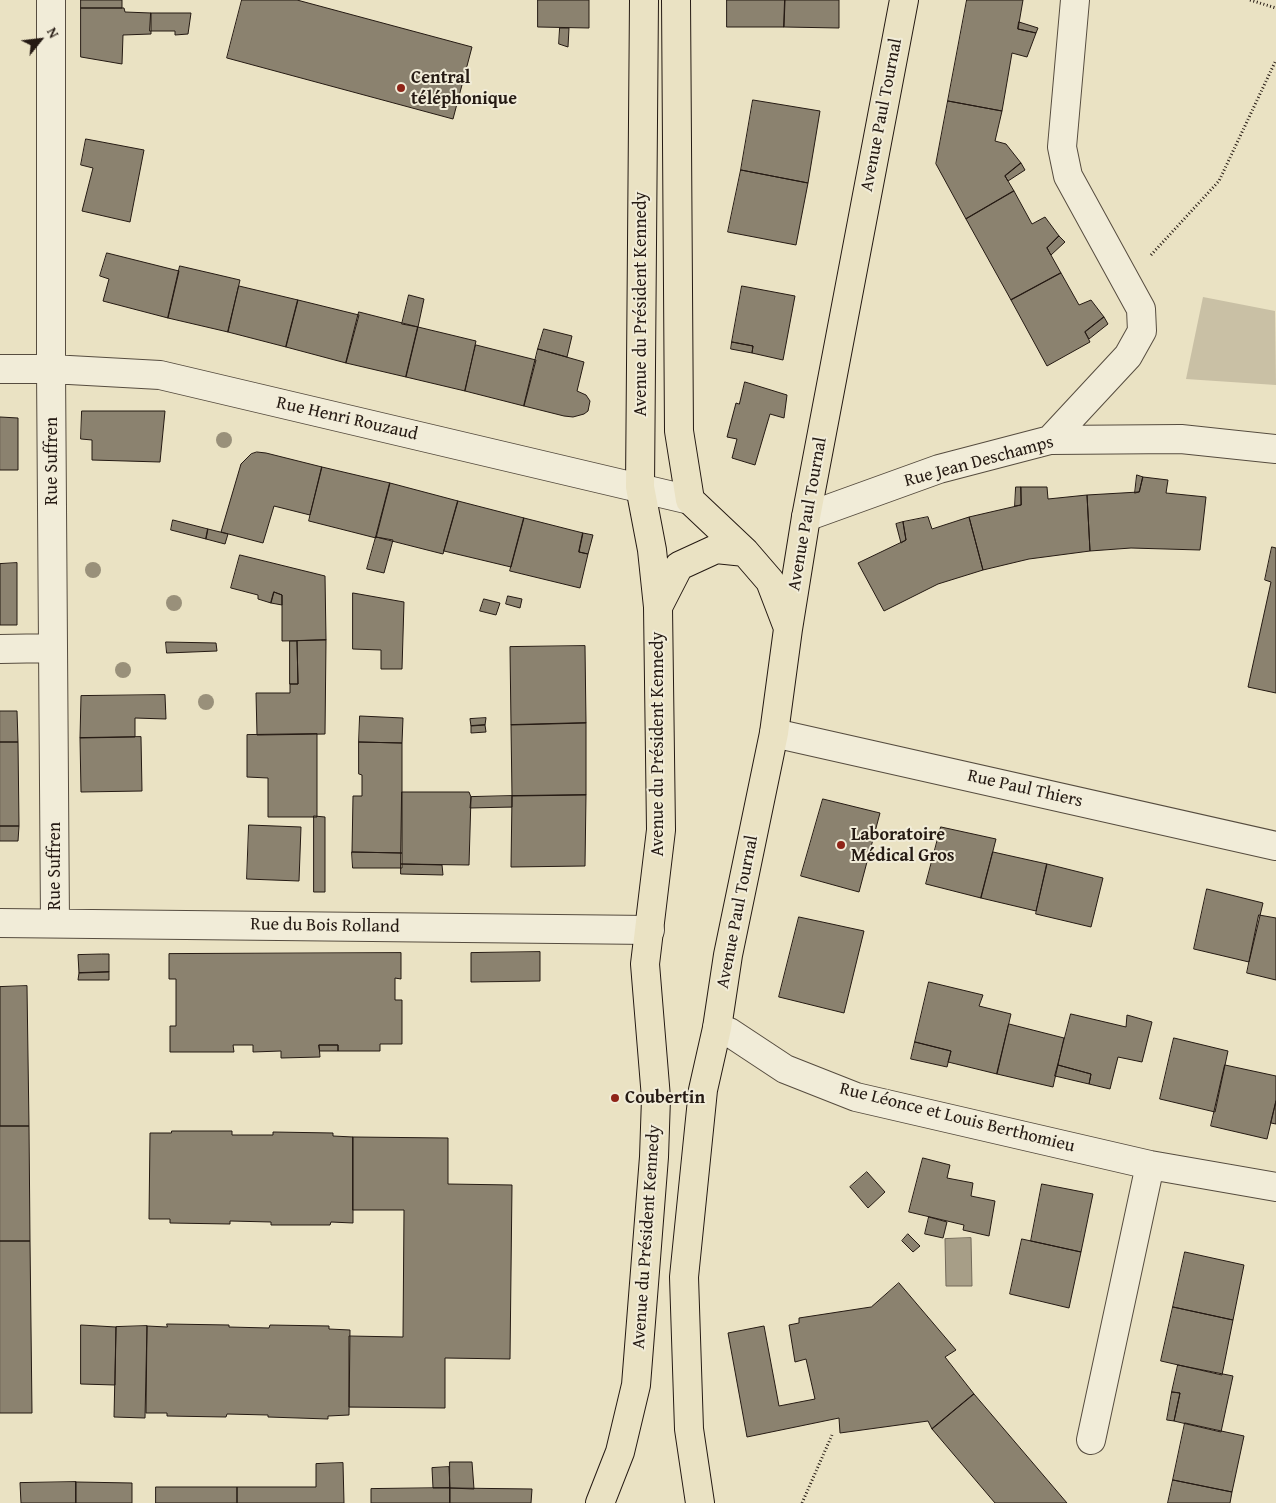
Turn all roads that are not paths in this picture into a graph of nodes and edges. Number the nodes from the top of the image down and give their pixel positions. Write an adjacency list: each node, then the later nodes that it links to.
1 (51, 0): 7 (street, Rue Suffren)
2 (644, 0): 10 (main road, Avenue du Président Kennedy)
3 (676, 0): 11 (main road, Avenue du Président Kennedy)
4 (904, 0): 12 (main road, Avenue Paul Tournal)
5 (1075, 0): 8 (street)
6 (0, 369): 7 (street, Rue Henri Rouzaud)
7 (51, 369): 10 (street, Rue Henri Rouzaud); 17 (street, Rue Suffren)
8 (1050, 440): 9 (street, Rue Jean Deschamps); 12 (street, Rue Jean Deschamps)
9 (1276, 449)
10 (640, 487): 11 (street, Rue Henri Rouzaud); 14 (main road, Avenue du Président Kennedy)
11 (690, 500): 13 (main road)
12 (806, 517): 15 (main road, Avenue Paul Tournal)
13 (745, 552): 14 (main road, Avenue du Président Kennedy); 15 (main road)
14 (658, 607): 22 (main road, Avenue du Président Kennedy)
15 (788, 629): 18 (main road, Avenue Paul Tournal)
16 (0, 648): 17 (street)
17 (53, 648): 21 (street, Rue Suffren)
18 (774, 733): 19 (street, Rue Paul Thiers); 23 (main road, Avenue Paul Tournal)
19 (1276, 846)
20 (0, 923): 21 (street, Rue du Bois Rolland)
21 (55, 923): 22 (street, Rue du Bois Rolland)
22 (650, 930): 27 (main road, Avenue du Président Kennedy)
23 (717, 1028): 24 (street, Rue Léonce et Louis Berthomieu); 30 (main road, Avenue Paul Tournal)
24 (1150, 1165): 25 (street, Rue Léonce et Louis Berthomieu); 26 (street)
25 (1276, 1187)
26 (1091, 1440)
27 (617, 1460): 28 (main road); 29 (main road, Avenue du Président Kennedy)
28 (592, 1503)
29 (600, 1503)
30 (700, 1503)

